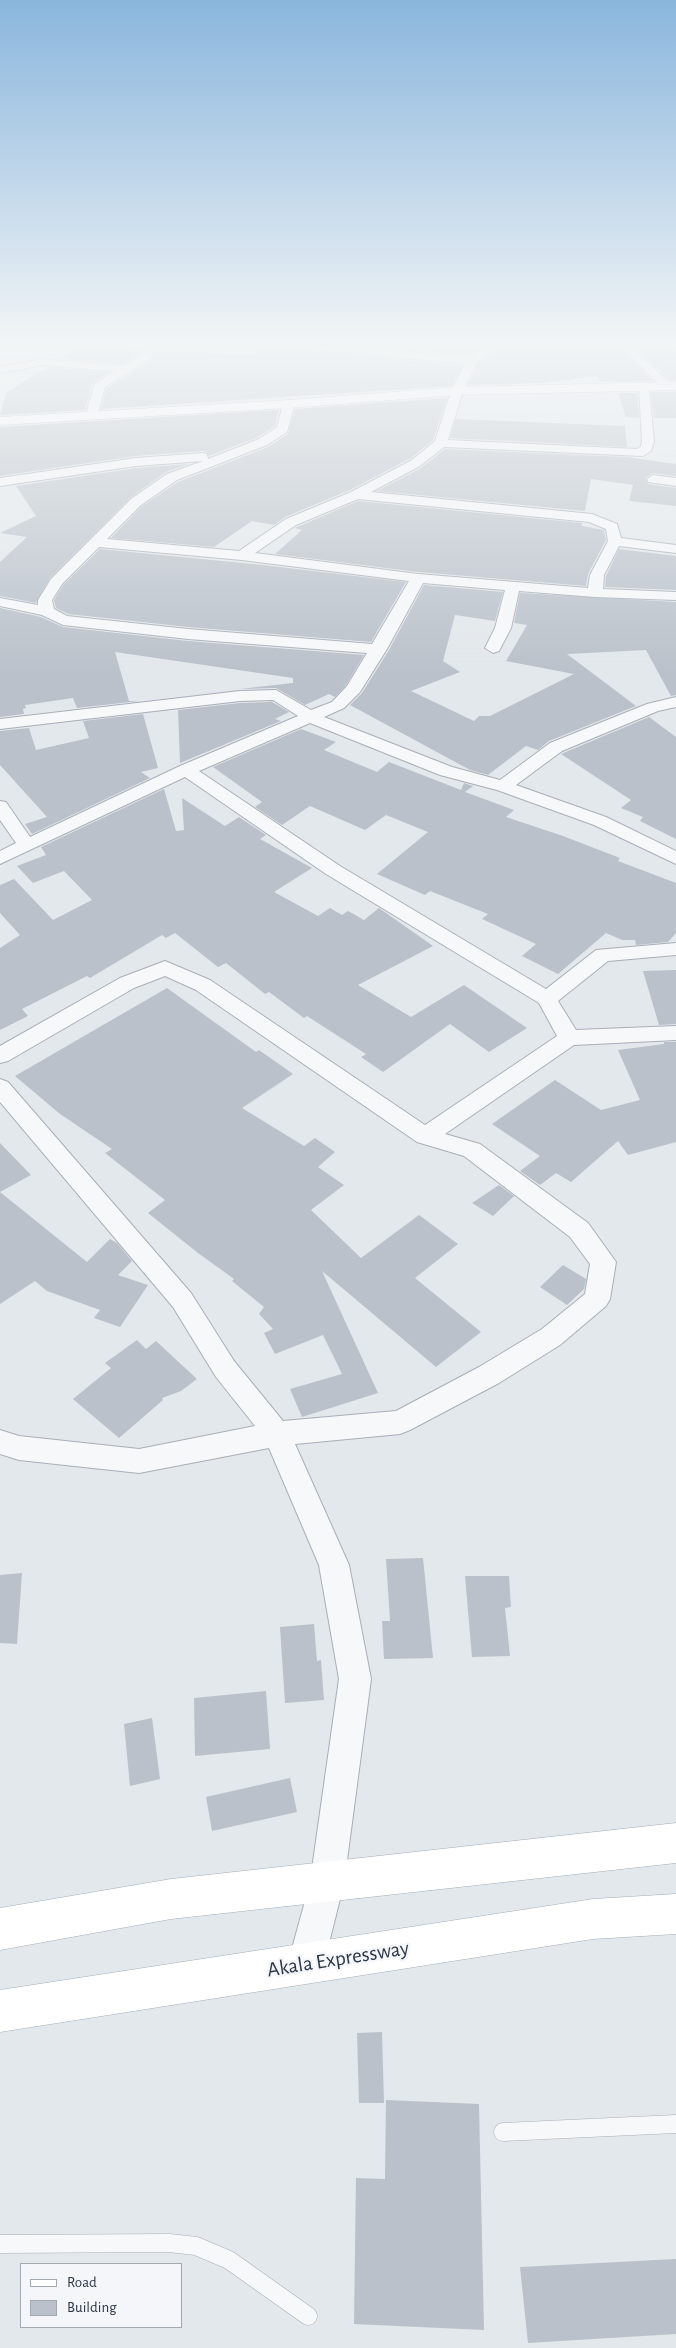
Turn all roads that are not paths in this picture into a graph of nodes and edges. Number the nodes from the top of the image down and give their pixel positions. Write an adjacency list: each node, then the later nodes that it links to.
1 (224, 455): 4 (street); 8 (street)
2 (427, 455): 6 (street)
3 (653, 479): 5 (street)
4 (0, 482)
5 (676, 482)
6 (356, 495): 7 (street); 10 (street)
7 (615, 541): 9 (street); 13 (street)
8 (94, 542): 10 (street); 16 (street)
9 (676, 549)
10 (242, 556): 11 (street)
11 (418, 578): 12 (street); 18 (street)
12 (513, 586): 13 (street); 17 (street)
13 (595, 593): 14 (street)
14 (676, 596)
15 (0, 602): 16 (street)
16 (47, 611): 18 (street)
17 (493, 648)
18 (379, 649): 20 (street)
19 (676, 702): 23 (street)
20 (310, 717): 21 (street); 22 (street); 23 (street)
21 (0, 724)
22 (186, 770): 25 (street); 29 (street)
23 (503, 786): 27 (street)
24 (0, 806): 25 (street)
25 (26, 845): 26 (street)
26 (0, 858)
27 (676, 858)
28 (676, 949): 29 (street)
29 (546, 999): 31 (street)
30 (676, 1033): 31 (street)
31 (569, 1038): 34 (street)
32 (0, 1056): 34 (street)
33 (0, 1087): 35 (street)
34 (425, 1136): 35 (street)
35 (277, 1434): 36 (street); 38 (street)
36 (0, 1442)
37 (676, 1843): 38 (street)
38 (327, 1883): 40 (street); 41 (street)
39 (676, 1914): 41 (street, Akala Expressway)
40 (0, 1929)
41 (306, 1963): 42 (street, Akala Expressway)
42 (0, 2011)
43 (676, 2124): 44 (lane)
44 (504, 2132)
45 (0, 2244): 46 (lane)
46 (308, 2316)

